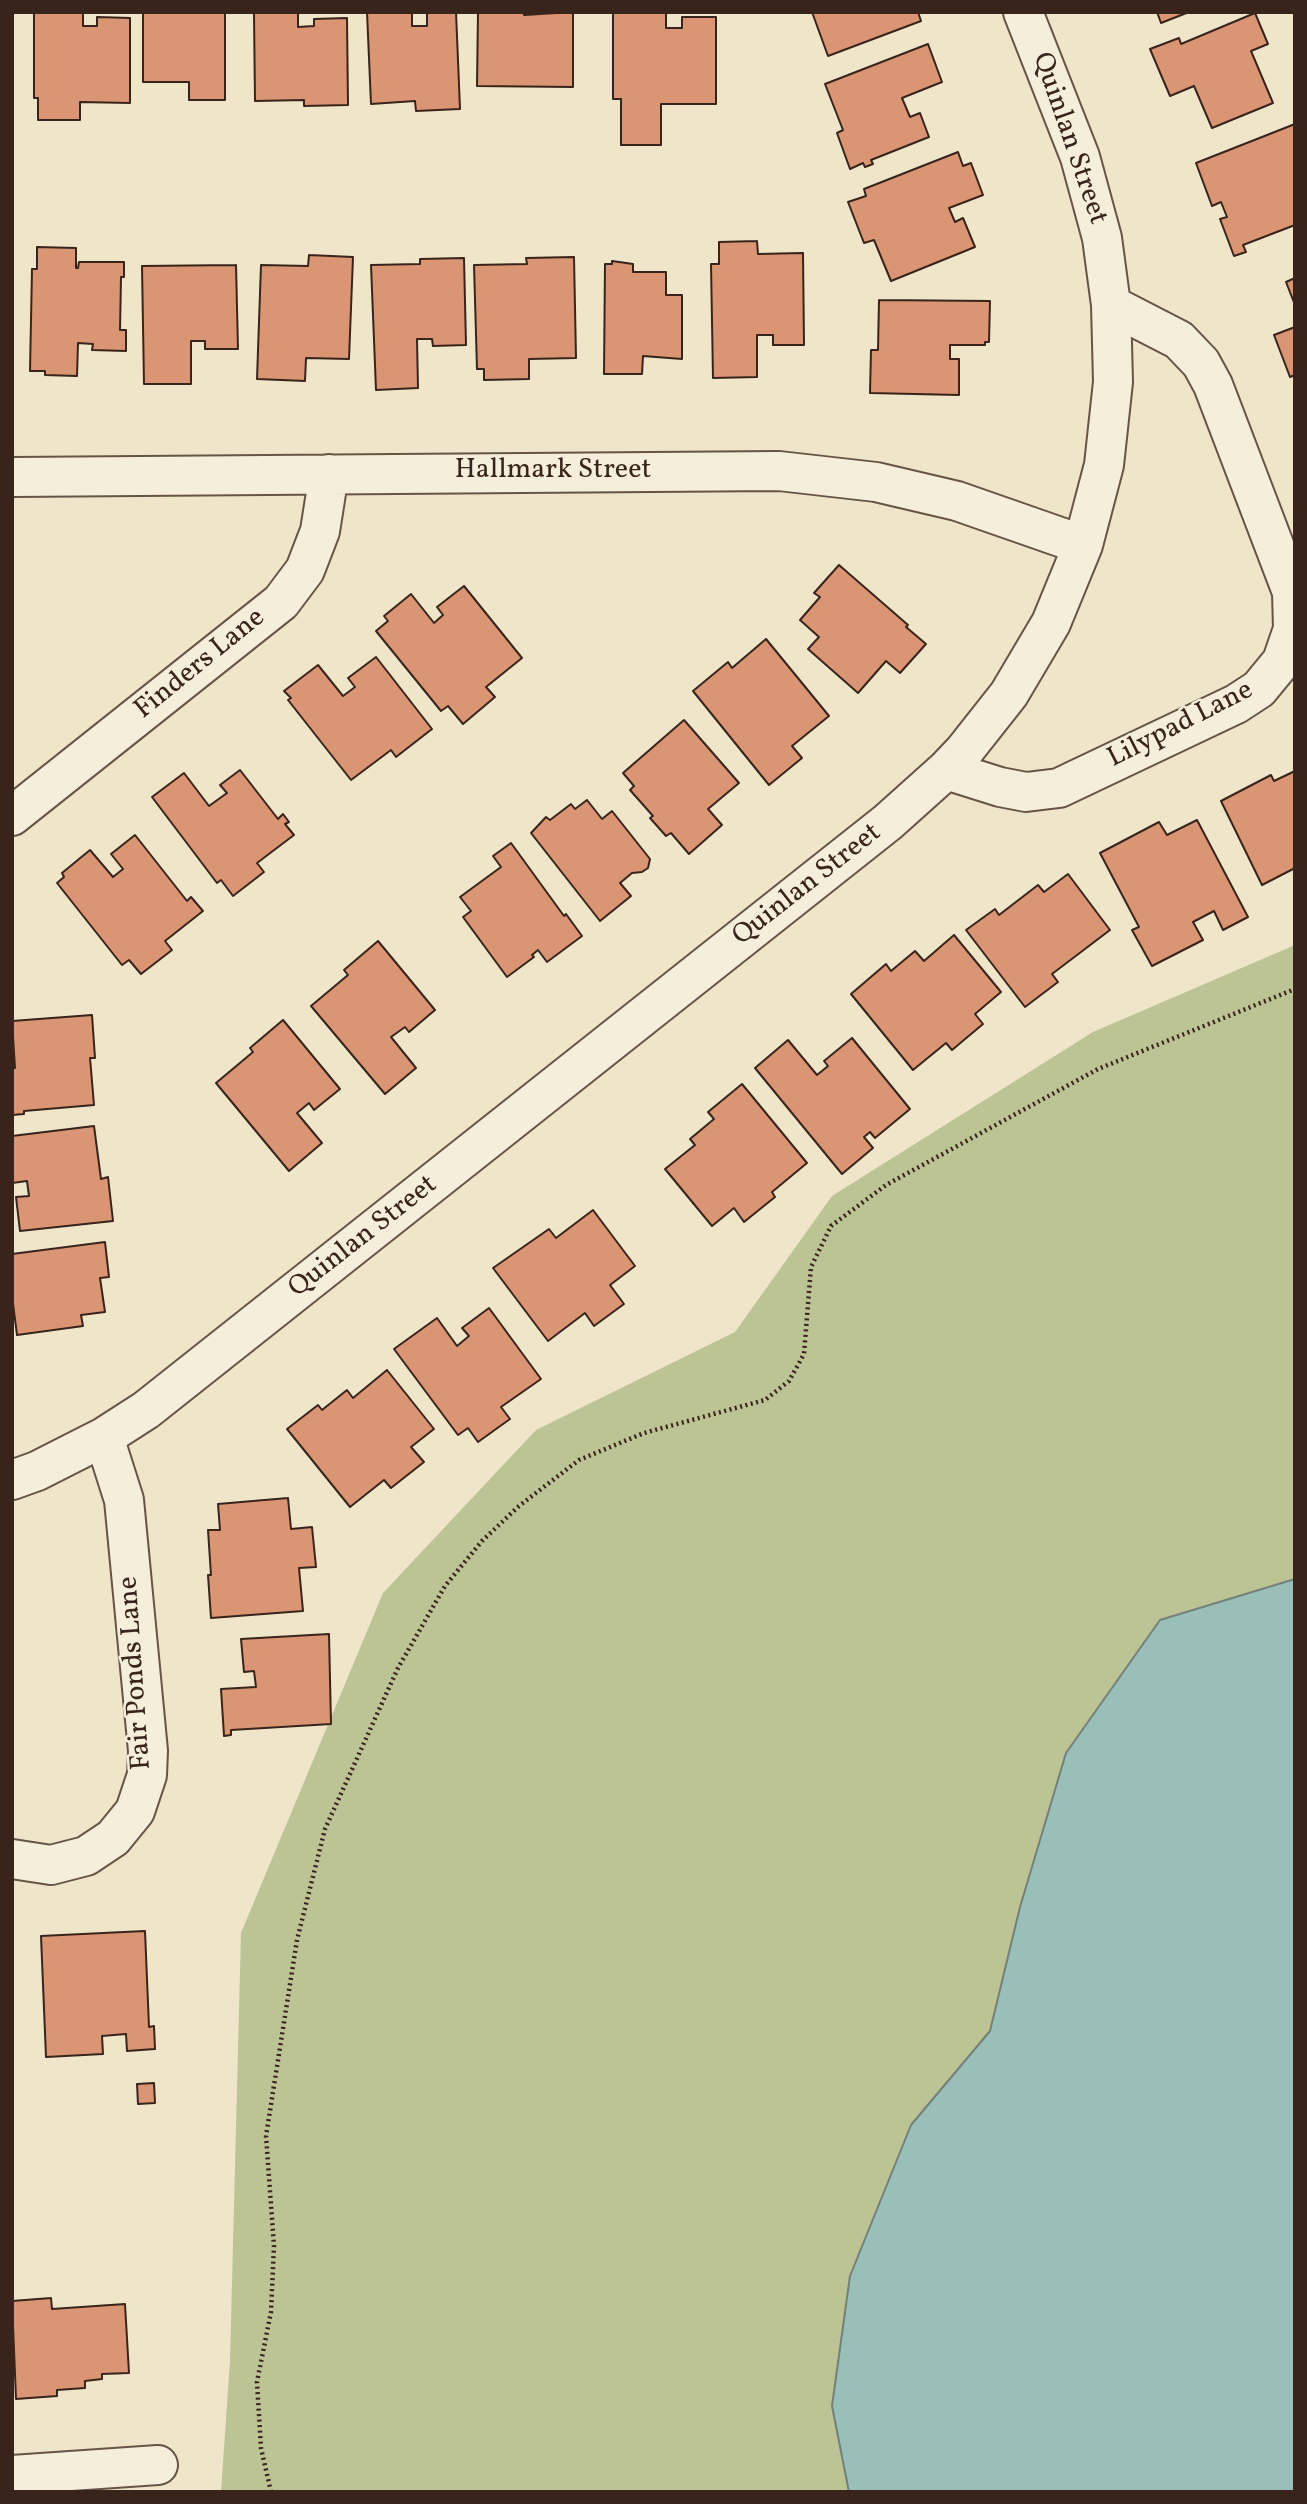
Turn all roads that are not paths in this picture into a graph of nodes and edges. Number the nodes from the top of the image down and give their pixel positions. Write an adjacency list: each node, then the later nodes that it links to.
1 (1023, 12): 2 (street, Quinlan Street)
2 (1111, 305): 5 (street, Quinlan Street); 6 (street, Lilypad Lane)
3 (329, 474): 4 (street, Hallmark Street); 5 (street, Hallmark Street); 7 (street, Finders Lane)
4 (12, 477)
5 (1083, 545): 6 (street, Quinlan Street)
6 (946, 770): 8 (street, Quinlan Street)
7 (12, 816)
8 (104, 1437): 9 (street, Quinlan Street); 10 (street, Fair Ponds Lane)
9 (12, 1480)
10 (12, 1859)
11 (158, 2465): 12 (street)
12 (12, 2475)

